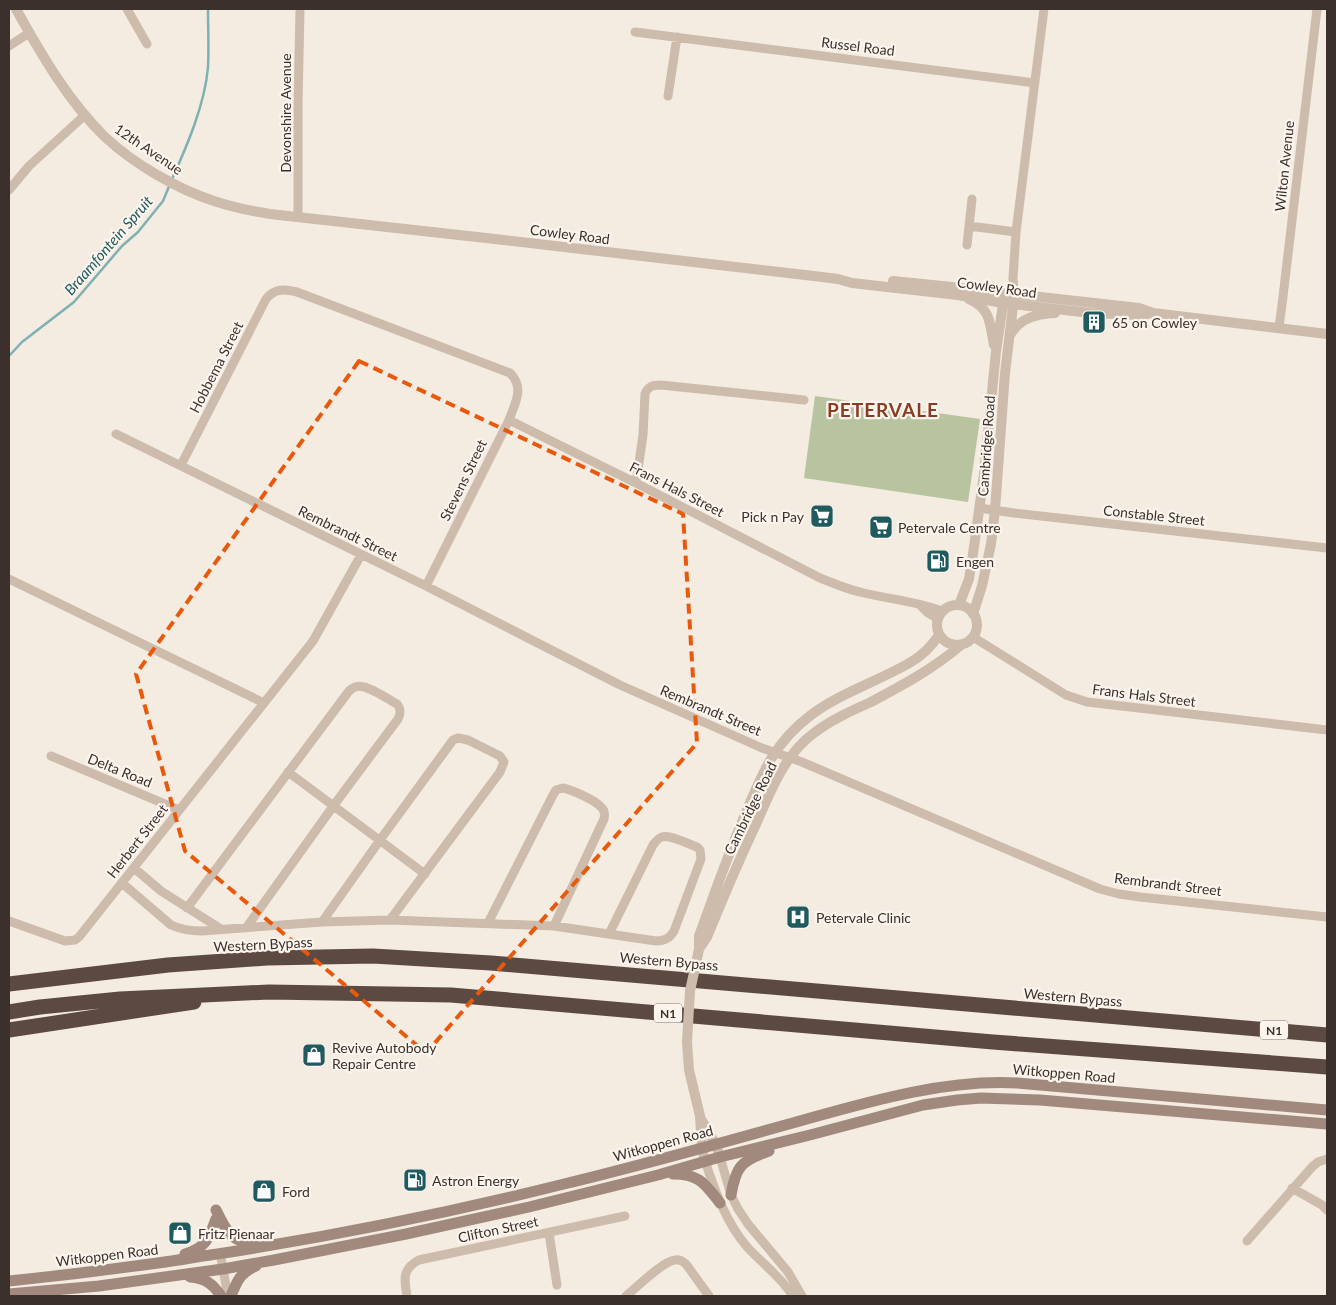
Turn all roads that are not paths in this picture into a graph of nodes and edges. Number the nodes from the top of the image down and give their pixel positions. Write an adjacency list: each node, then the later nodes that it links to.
1 (16, 9): 7 (street, 12th Avenue)
2 (127, 9): 9 (street)
3 (300, 9): 16 (street, Devonshire Avenue)
4 (1044, 9): 11 (street, Cambridge Road)
5 (1317, 9): 25 (street, Wilton Avenue)
6 (635, 32): 8 (street, Russel Road)
7 (29, 33): 10 (street); 13 (street, 12th Avenue)
8 (677, 37): 11 (street, Russel Road); 12 (street)
9 (146, 44)
10 (9, 46)
11 (1035, 83): 18 (street, Cambridge Road)
12 (668, 96)
13 (85, 115): 14 (street); 16 (street, 12th Avenue)
14 (9, 190)
15 (972, 199): 17 (street)
16 (298, 217): 20 (street, Cowley Road)
17 (969, 226): 18 (street); 19 (street)
18 (1016, 232): 22 (street, Cambridge Road)
19 (967, 245)
20 (838, 279): 21 (street, Cowley Road); 22 (street, Cowley Road)
21 (958, 295): 22 (street, Cowley Road); 28 (street)
22 (1009, 298): 23 (street, Cowley Road); 24 (street, Cowley Road); 27 (street, Cambridge Road); 28 (street, Cambridge Road)
23 (1091, 313): 24 (street, Cowley Road); 27 (street)
24 (1153, 313): 25 (street, Cowley Road)
25 (1279, 327): 26 (street, Cowley Road)
26 (1327, 334)
27 (1008, 338): 36 (street, Cambridge Road)
28 (996, 351): 35 (street, Cambridge Road)
29 (518, 384): 31 (street, Stevens Street); 33 (street, Hobbema Street)
30 (804, 400): 34 (street)
31 (509, 420): 34 (street, Frans Hals Street); 40 (street, Stevens Street)
32 (116, 434): 33 (street, Rembrandt Street)
33 (181, 465): 38 (street, Rembrandt Street)
34 (636, 483): 43 (street, Frans Hals Street)
35 (979, 508): 36 (street, Constable Street); 41 (street, Cambridge Road)
36 (995, 510): 37 (street, Constable Street); 42 (street, Cambridge Road)
37 (1327, 548)
38 (361, 555): 40 (street, Rembrandt Street); 47 (street, Herbert Street)
39 (9, 579): 47 (street)
40 (426, 586): 49 (street, Rembrandt Street)
41 (959, 605): 42 (street); 43 (street)
42 (973, 614): 45 (street)
43 (940, 615): 44 (street)
44 (939, 635): 46 (street); 49 (street, Cambridge Road)
45 (973, 637): 46 (street); 48 (street, Frans Hals Street)
46 (960, 645): 51 (street, Cambridge Road)
47 (264, 703): 54 (street, Herbert Street)
48 (1327, 730)
49 (775, 752): 51 (street, Rembrandt Street); 69 (street, Cambridge Road)
50 (51, 756): 54 (street, Delta Road)
51 (790, 758): 60 (street, Rembrandt Street); 69 (street, Cambridge Road)
52 (288, 772): 53 (street); 53 (street); 59 (street)
53 (334, 805): 55 (street); 66 (street)
54 (179, 810): 56 (street, Herbert Street)
55 (380, 840): 57 (street); 57 (street); 63 (street)
56 (134, 868): 58 (street, Herbert Street); 59 (street)
57 (425, 874): 61 (street)
58 (122, 883): 62 (street, Herbert Street); 67 (street)
59 (187, 908): 67 (street)
60 (1327, 917)
61 (390, 920): 63 (street); 64 (street)
62 (9, 921)
63 (322, 922): 66 (street)
64 (488, 923): 65 (street); 65 (street)
65 (554, 926): 68 (street)
66 (246, 928): 67 (street)
67 (221, 929)
68 (609, 934): 68 (street)
69 (698, 951): 77 (street, Cambridge Road, bridge)
70 (9, 984): 74 (highway, Western Bypass / N1)
71 (245, 993): 72 (highway, N1); 73 (highway); 75 (highway, N1)
72 (9, 1012)
73 (9, 1030)
74 (1327, 1035)
75 (1327, 1067)
76 (1327, 1110): 80 (main road, Witkoppen Road)
77 (700, 1116): 80 (street, Cambridge Road); 81 (street, Cambridge Road)
78 (1327, 1124): 79 (main road, Witkoppen Road)
79 (810, 1135): 82 (main road, Witkoppen Road); 87 (main road)
80 (716, 1144): 81 (main road, Witkoppen Road); 82 (street, Cambridge Road)
81 (702, 1148): 84 (street, Cambridge Road); 93 (main road, Witkoppen Road)
82 (720, 1157): 84 (main road, Witkoppen Road); 87 (street)
83 (1327, 1159): 86 (street)
84 (704, 1161): 85 (main road, Witkoppen Road); 88 (street)
85 (658, 1175): 88 (main road); 95 (main road, Witkoppen Road)
86 (1292, 1188): 89 (street); 92 (street)
87 (730, 1195): 108 (street)
88 (720, 1203): 107 (street)
89 (1327, 1210)
90 (625, 1216): 91 (street, Clifton Street)
91 (549, 1233): 100 (street); 104 (street, Clifton Street)
92 (1247, 1240)
93 (286, 1243): 94 (main road, Witkoppen Road); 96 (main road)
94 (220, 1253): 96 (main road, Witkoppen Road); 97 (street)
95 (274, 1260): 97 (main road, Witkoppen Road); 103 (main road)
96 (160, 1263): 99 (main road, Witkoppen Road)
97 (223, 1268): 98 (main road, Witkoppen Road); 103 (street)
98 (169, 1276): 101 (main road, Witkoppen Road); 102 (main road)
99 (9, 1281)
100 (557, 1286)
101 (9, 1294)
102 (221, 1296)
103 (229, 1296)
104 (407, 1296)
105 (626, 1296): 106 (street)
106 (709, 1296)
107 (793, 1296)
108 (802, 1296)

